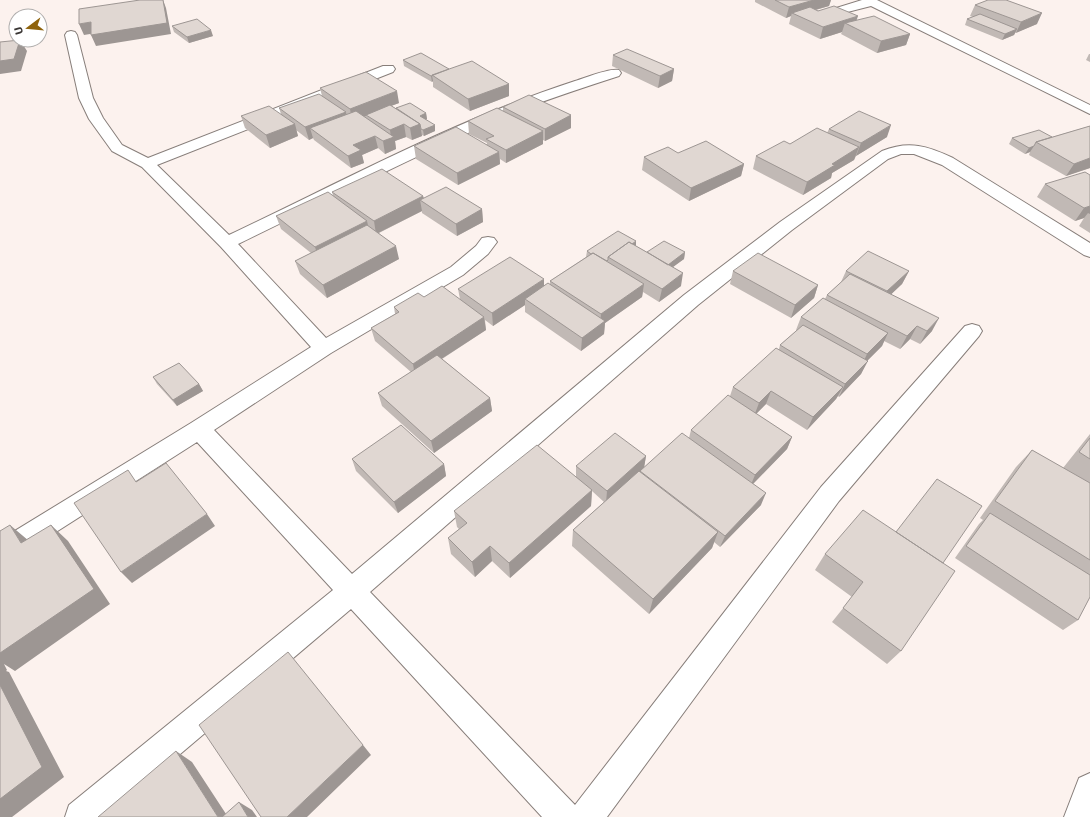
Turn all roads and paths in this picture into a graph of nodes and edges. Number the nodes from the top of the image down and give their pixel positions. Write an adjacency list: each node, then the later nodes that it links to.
1 (870, 1): 2 (street); 6 (street)
2 (824, 15)
3 (71, 35): 7 (street)
4 (388, 68): 7 (street)
5 (614, 73): 9 (street)
6 (1090, 110)
7 (147, 164): 9 (street)
8 (488, 242): 12 (street)
9 (227, 243): 12 (street)
10 (1090, 251): 15 (street)
11 (972, 331): 19 (street)
12 (324, 348): 13 (street)
13 (199, 429): 14 (street); 15 (street)
14 (0, 554)
15 (352, 591): 17 (street); 18 (street)
16 (1090, 789): 20 (street)
17 (81, 817)
18 (564, 817)
19 (587, 817)
20 (1080, 817)

